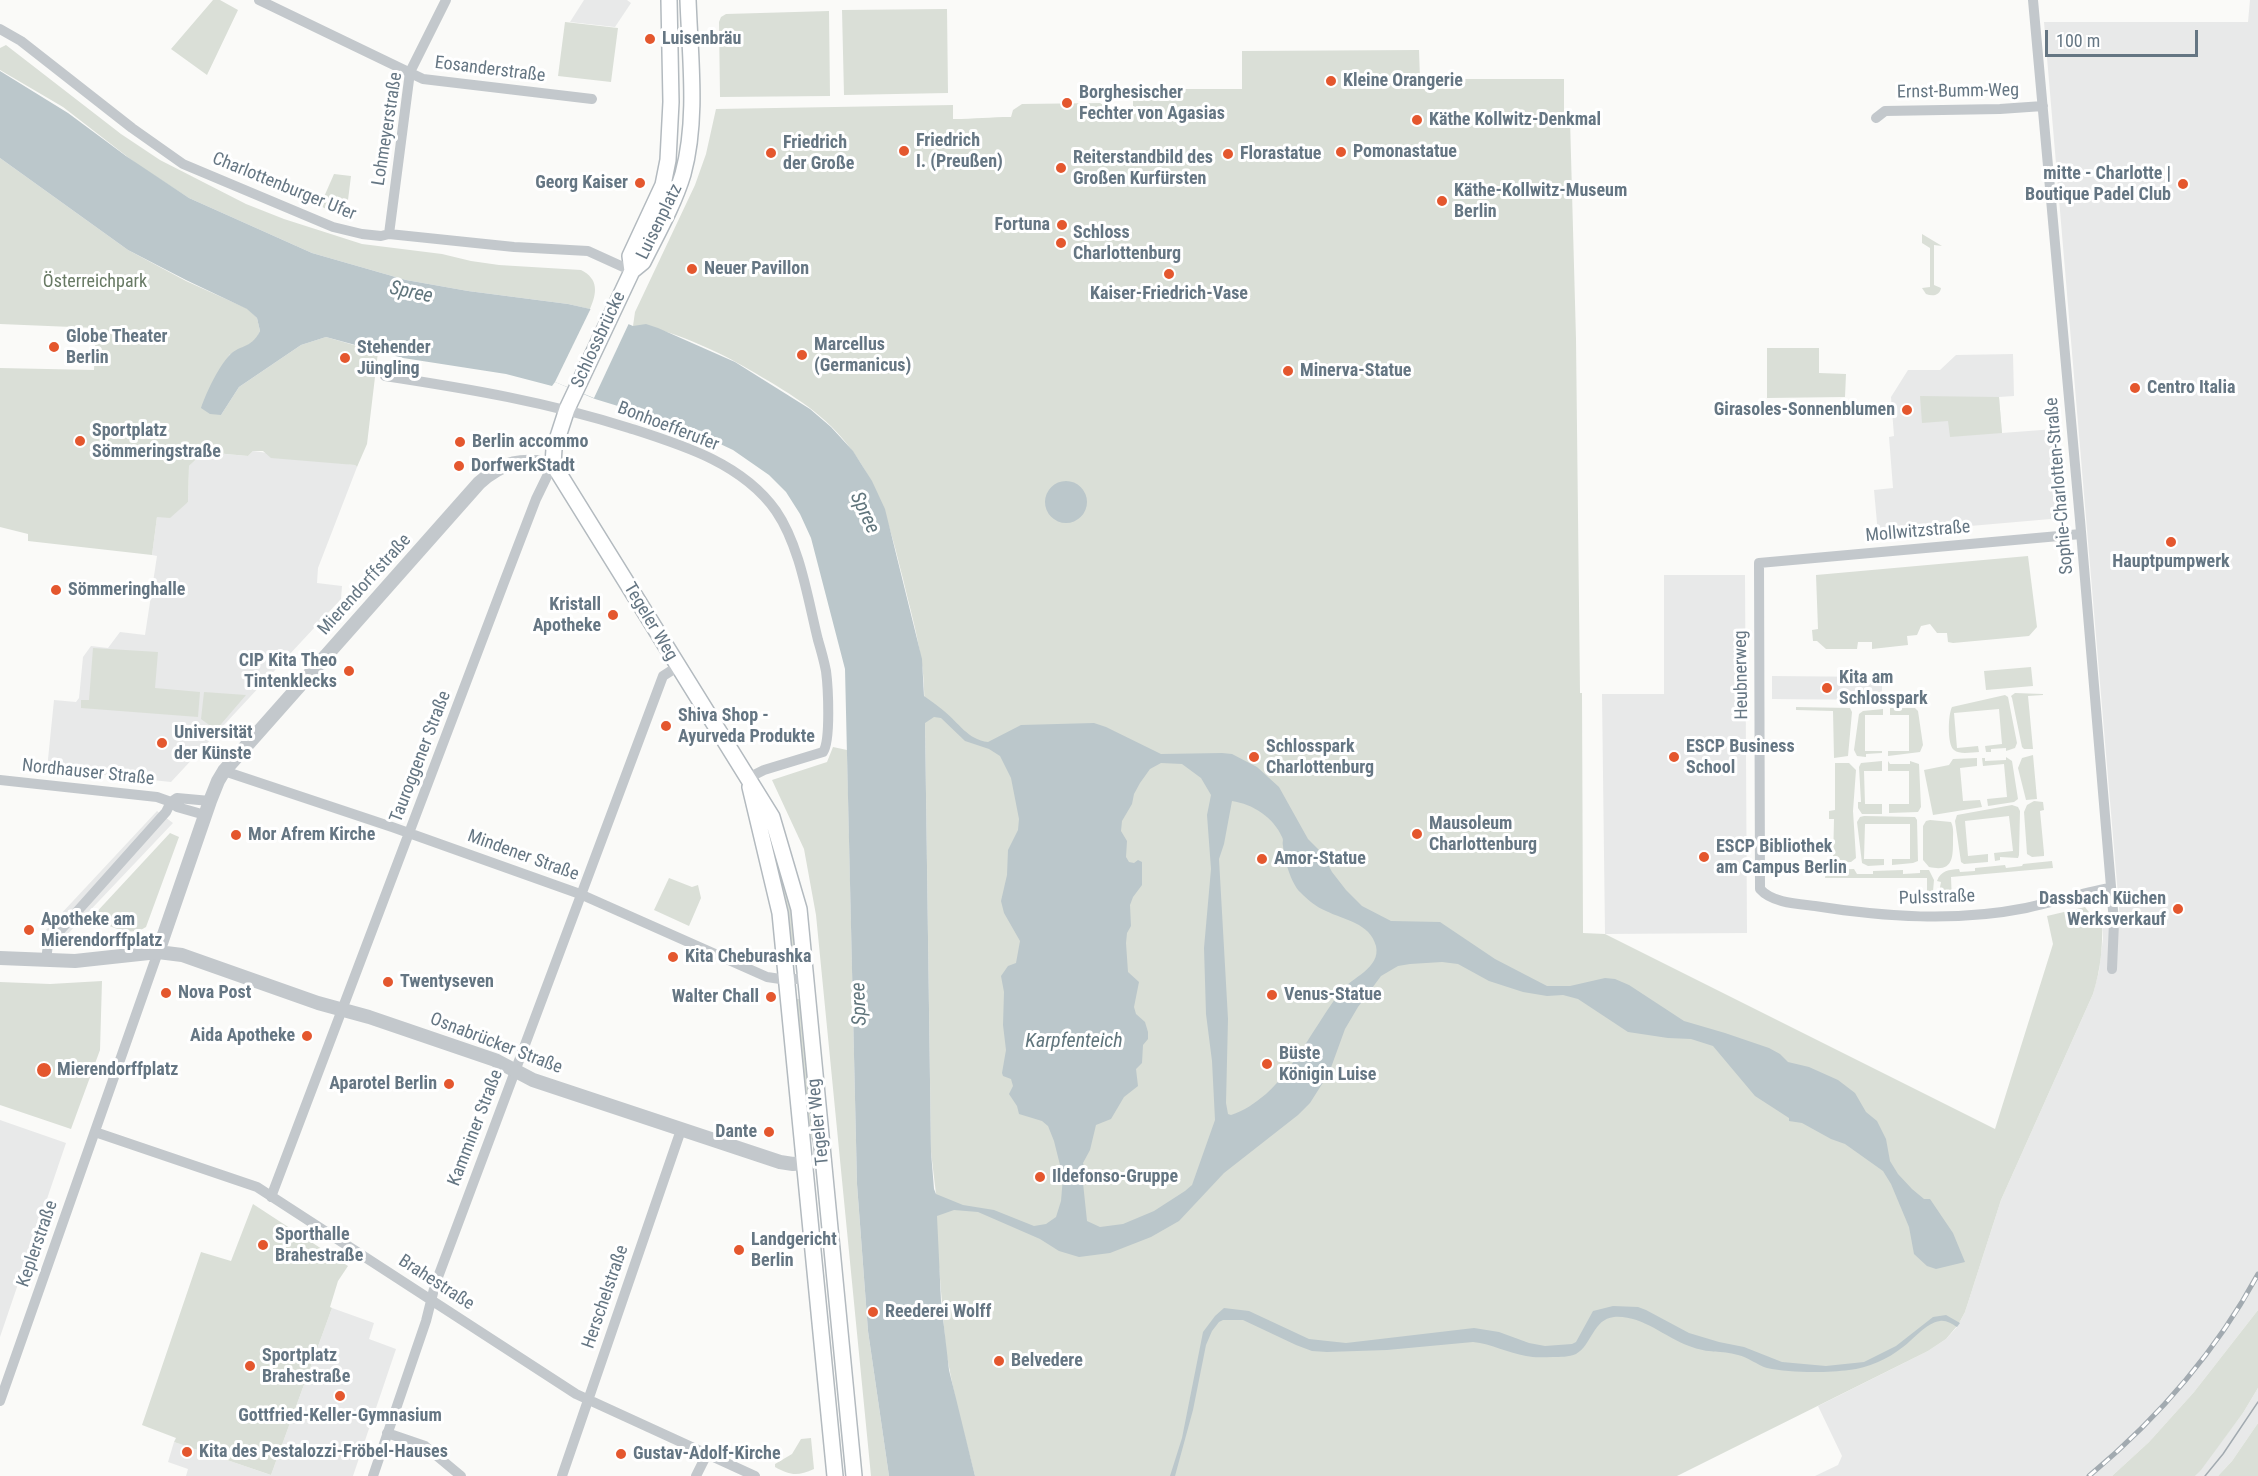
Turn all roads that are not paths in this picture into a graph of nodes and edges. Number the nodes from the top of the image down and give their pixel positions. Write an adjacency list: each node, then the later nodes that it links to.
1 (259, 0): 7 (street, Eosanderstraße)
2 (446, 0): 7 (street, Lohmeyerstraße)
3 (669, 0): 12 (main road, Luisenplatz)
4 (688, 0): 12 (main road, Luisenplatz)
5 (2033, 0): 9 (street, Sophie-Charlotten-Straße)
6 (0, 29): 11 (street, Charlottenburger Ufer)
7 (410, 72): 8 (street, Eosanderstraße); 11 (street, Lohmeyerstraße)
8 (592, 99)
9 (2043, 106): 10 (street, Ernst-Bumm-Weg); 16 (street, Sophie-Charlotten-Straße)
10 (1876, 118)
11 (389, 234): 12 (street, Charlottenburger Ufer)
12 (632, 271): 14 (main road, Schlossbrücke)
13 (385, 376): 14 (street, Bonhoefferufer)
14 (567, 409): 15 (main road, Schlossbrücke); 20 (street, Bonhoefferufer)
15 (553, 464): 18 (main road, Tegeler Weg); 19 (street, Mierendorffstraße); 25 (street, Tauroggener Straße)
16 (2081, 534): 17 (street, Mollwitzstraße); 26 (street, Sophie-Charlotten-Straße)
17 (1759, 563): 28 (street, Heubnerweg)
18 (677, 667): 20 (main road, Tegeler Weg); 27 (street, Kamminer Straße)
19 (224, 771): 22 (street); 25 (street, Mindener Straße)
20 (748, 778): 33 (main road, Tegeler Weg); 34 (main road, Tegeler Weg)
21 (0, 780): 23 (street, Nordhauser Straße)
22 (210, 801): 23 (street, Nordhauser Straße); 24 (street)
23 (171, 802): 24 (street, Nordhauser Straße); 31 (street)
24 (205, 815): 29 (street)
25 (409, 833): 27 (street, Mindener Straße); 35 (street, Tauroggener Straße)
26 (2110, 888): 28 (street, Pulsstraße); 32 (street, Sophie-Charlotten-Straße)
27 (580, 894): 34 (street, Mindener Straße); 36 (street, Kamminer Straße)
28 (1764, 894)
29 (158, 952): 31 (street); 35 (street, Osnabrücker Straße); 38 (street)
30 (0, 958): 31 (street)
31 (46, 961)
32 (2112, 969)
33 (805, 978): 34 (street, Mindener Straße); 39 (main road, Tegeler Weg)
34 (787, 980): 40 (main road, Tegeler Weg)
35 (343, 1010): 36 (street, Osnabrücker Straße); 41 (street, Tauroggener Straße)
36 (516, 1071): 37 (street, Osnabrücker Straße); 42 (street, Kamminer Straße)
37 (681, 1130): 40 (street, Osnabrücker Straße); 43 (street, Herschelstraße)
38 (95, 1132): 41 (street, Brahestraße); 44 (street, Keplerstraße)
39 (823, 1161): 40 (street, Osnabrücker Straße); 53 (main road, Tegeler Weg)
40 (804, 1163): 52 (main road, Tegeler Weg)
41 (271, 1197): 42 (street, Brahestraße)
42 (431, 1300): 43 (street, Brahestraße); 45 (street, Kamminer Straße)
43 (587, 1400): 46 (street, Brahestraße); 49 (street, Herschelstraße)
44 (0, 1401)
45 (387, 1433): 47 (street, Kamminer Straße); 48 (street)
46 (706, 1454): 50 (street); 51 (street, Brahestraße)
47 (373, 1476)
48 (461, 1476)
49 (562, 1476)
50 (696, 1476)
51 (755, 1476)
52 (835, 1476)
53 (854, 1476)

